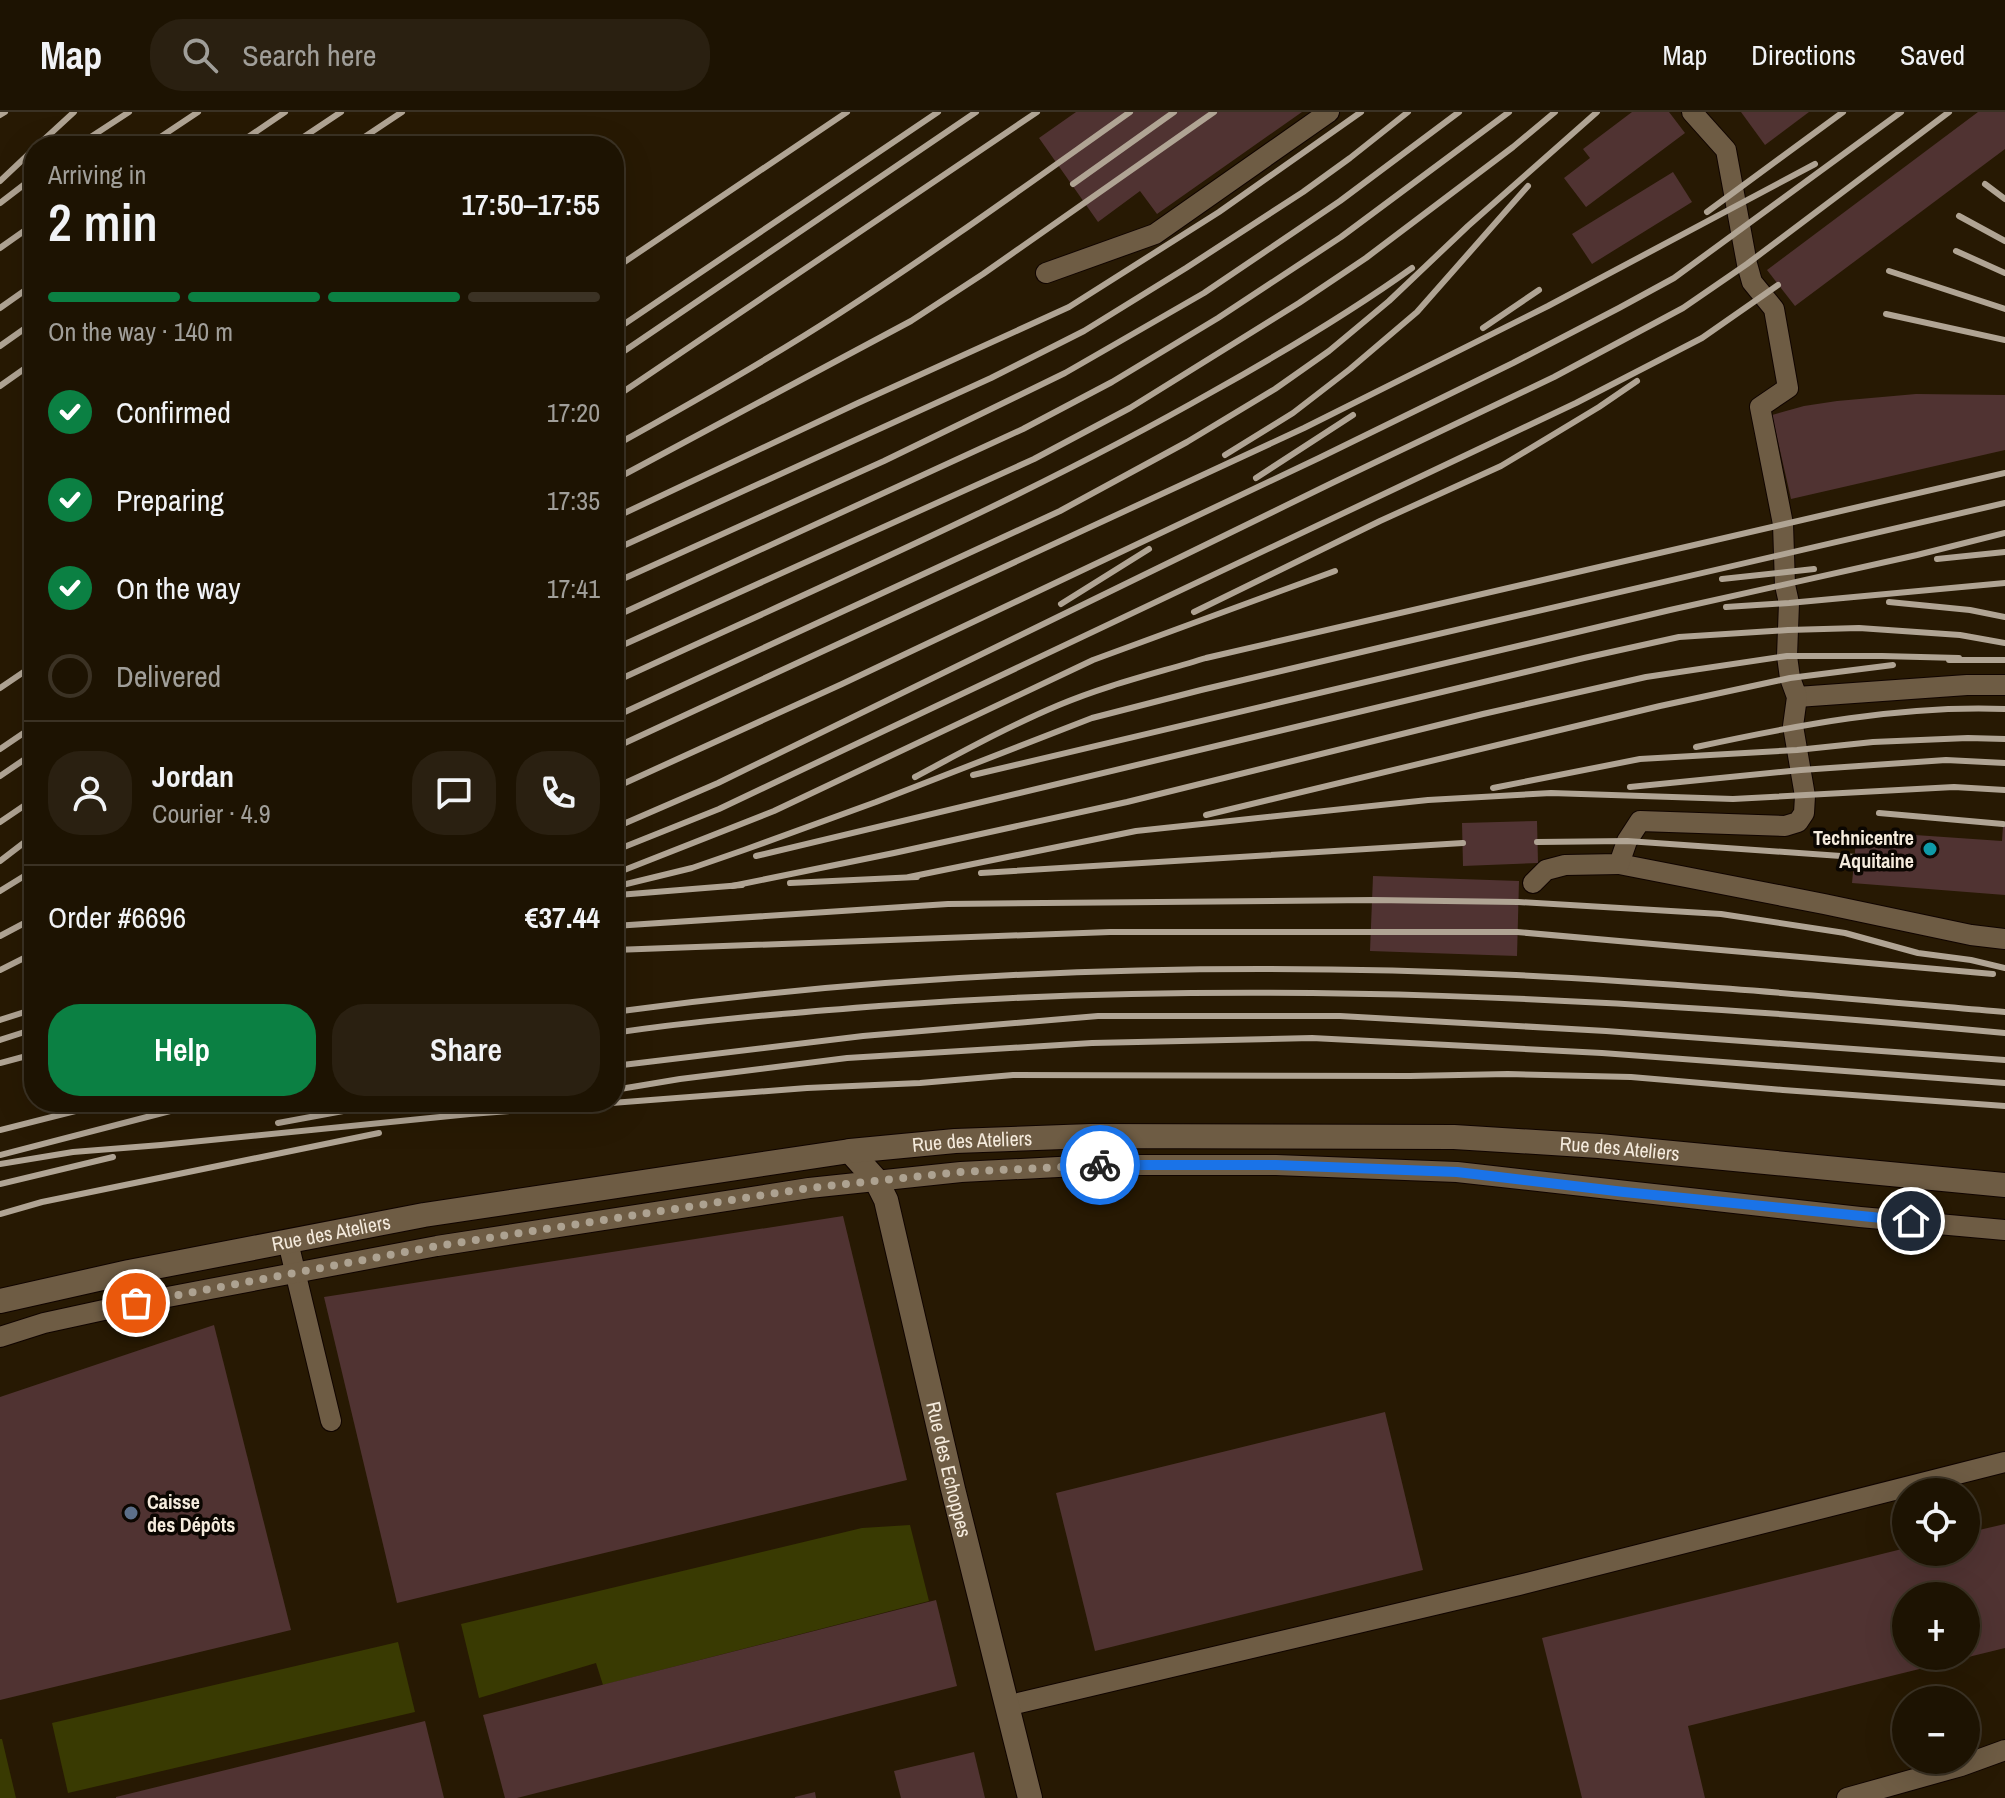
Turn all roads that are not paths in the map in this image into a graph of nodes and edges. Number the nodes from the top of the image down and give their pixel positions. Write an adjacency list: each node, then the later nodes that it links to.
1 (1329, 112): 3 (lane)
2 (1692, 112): 5 (lane)
3 (1046, 273)
4 (2005, 685): 5 (lane)
5 (1797, 697): 6 (lane)
6 (1619, 864): 7 (lane); 8 (lane)
7 (1533, 883)
8 (2005, 939)
9 (850, 1151): 10 (street, Rue des Echoppes); 11 (street, Rue des Ateliers); 13 (street, Rue des Ateliers)
10 (876, 1180): 12 (lane); 14 (lane); 19 (street, Rue des Echoppes)
11 (2005, 1185)
12 (2005, 1230)
13 (288, 1242): 14 (lane); 15 (street, Rue des Ateliers)
14 (296, 1273): 16 (lane); 17 (lane)
15 (0, 1301)
16 (0, 1337)
17 (331, 1421)
18 (2005, 1462): 19 (lane)
19 (1006, 1706): 21 (street, Rue des Echoppes)
20 (2005, 1750): 22 (lane)
21 (1030, 1798)
22 (1847, 1798)

